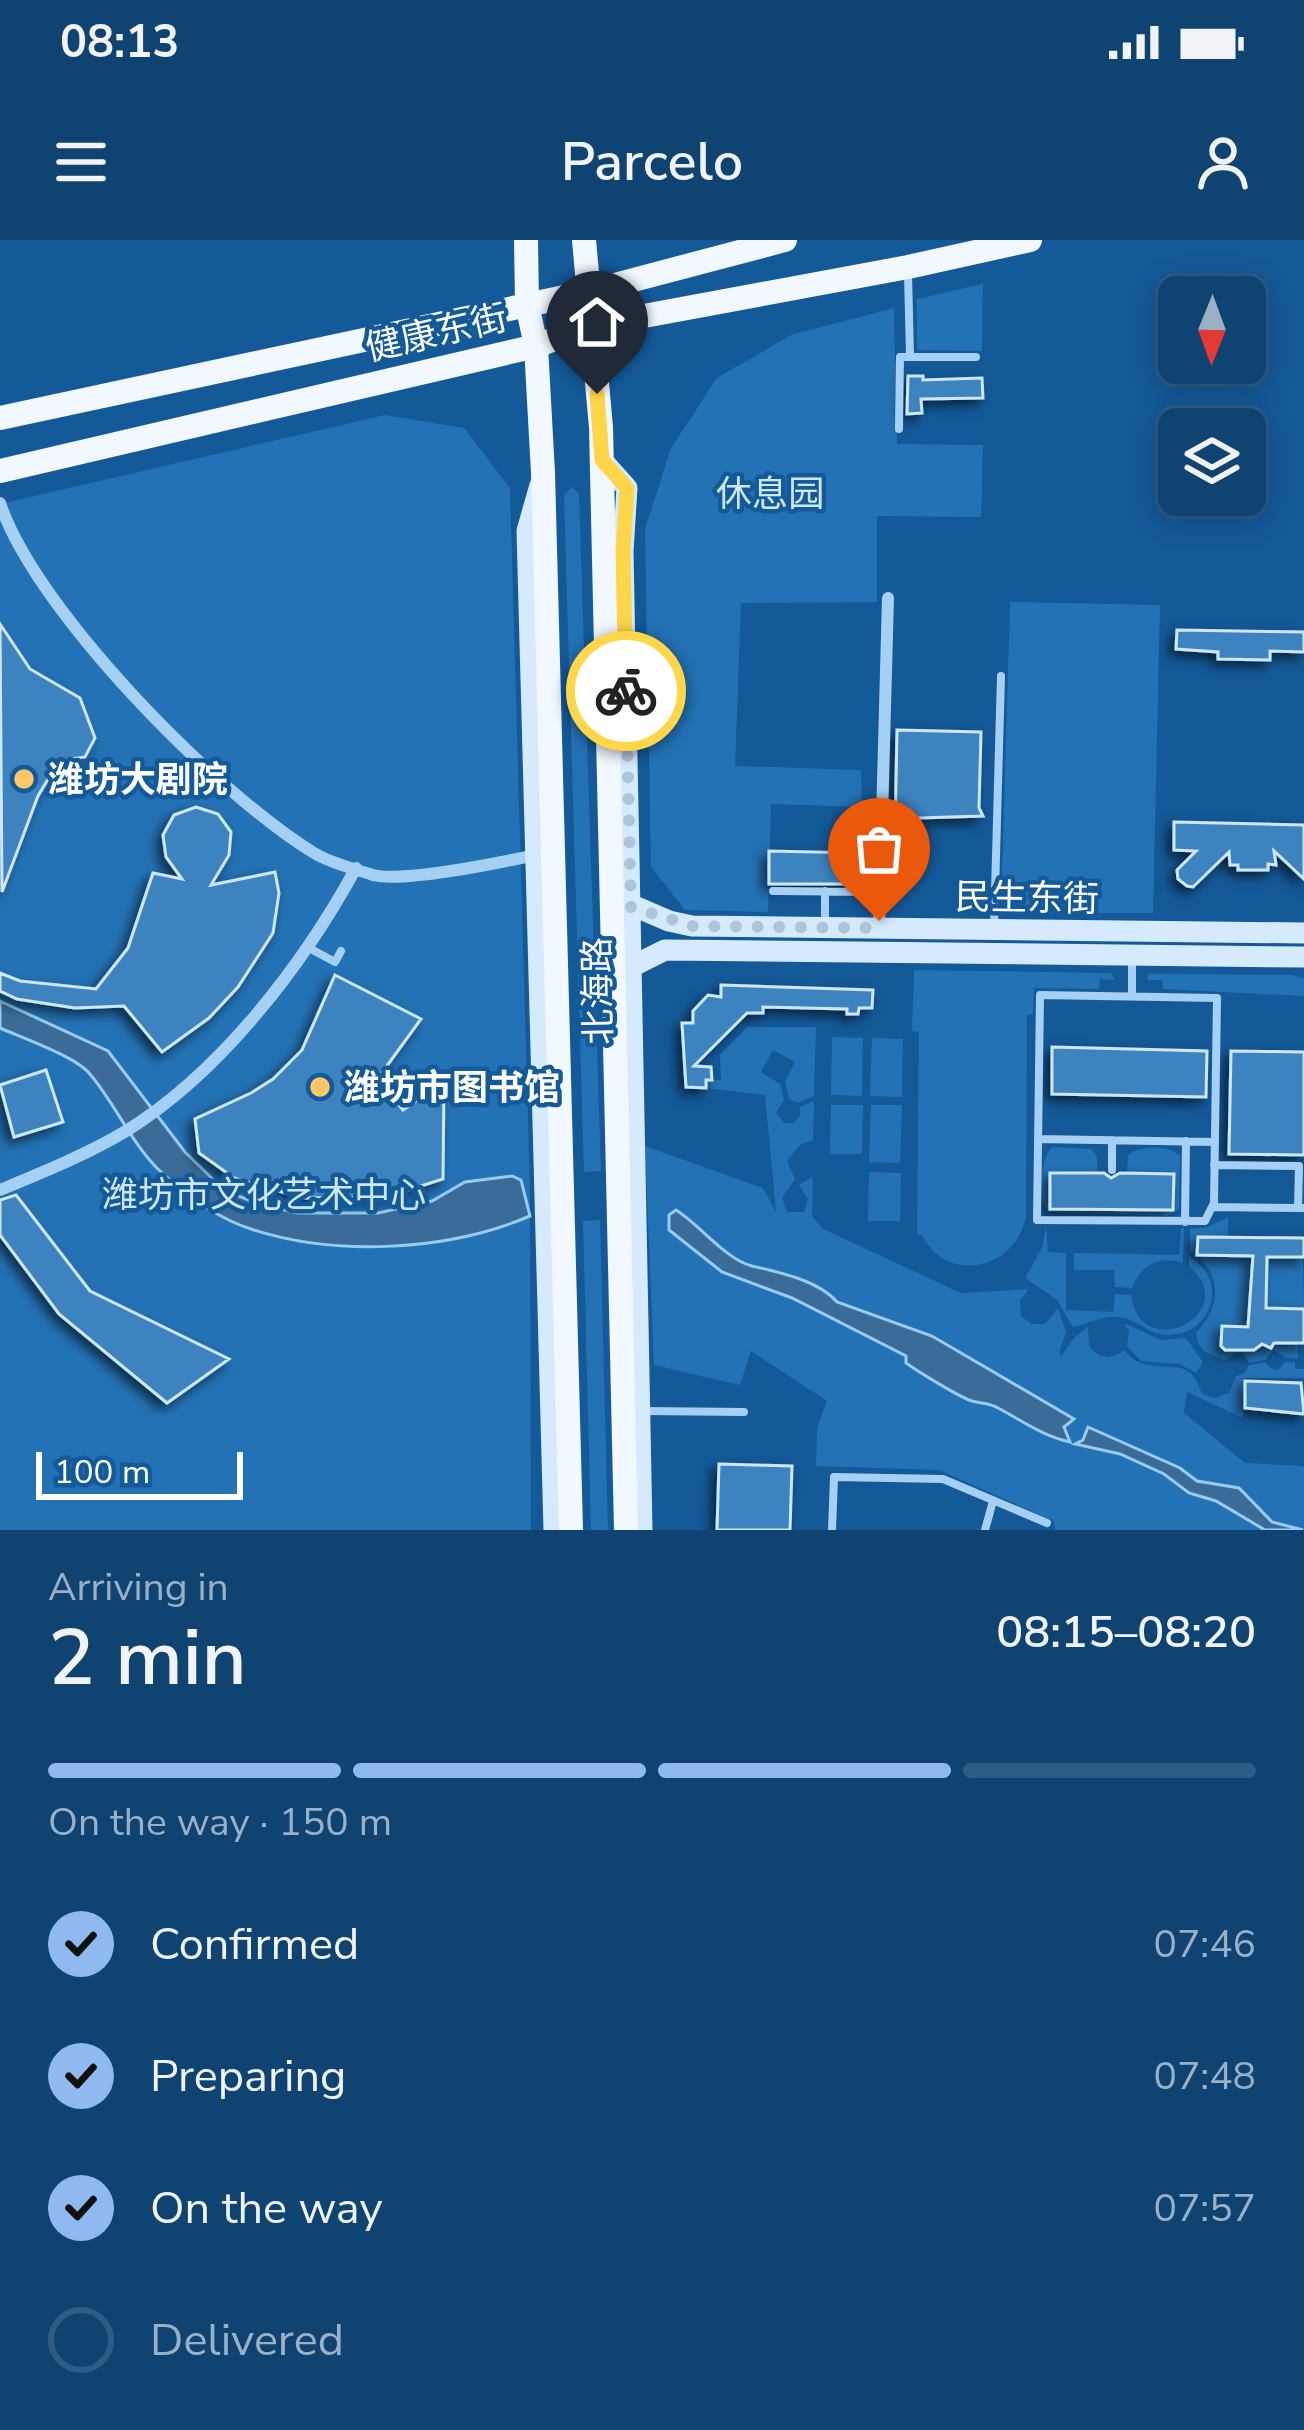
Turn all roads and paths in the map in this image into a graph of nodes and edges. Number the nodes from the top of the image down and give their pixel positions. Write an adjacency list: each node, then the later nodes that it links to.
1 (526, 240): 7 (main road, 北海路)
2 (584, 240): 6 (main road, 北海路)
3 (785, 240): 6 (main road, 健康东街)
4 (1030, 240): 5 (main road, 健康东街)
5 (908, 267): 8 (main road, 健康东街); 10 (lane)
6 (587, 292): 7 (main road, 健康东街); 8 (main road, 北海路)
7 (526, 304): 9 (main road, 北海路); 12 (main road, 健康东街)
8 (590, 326): 9 (main road, 健康东街); 24 (main road, 北海路)
9 (536, 346): 14 (main road, 健康东街); 18 (main road, 北海路)
10 (910, 356): 11 (lane); 13 (lane)
11 (976, 357)
12 (0, 418)
13 (899, 429)
14 (0, 471)
15 (0, 503): 20 (street)
16 (888, 598): 23 (street)
17 (1001, 676): 27 (lane)
18 (543, 784): 19 (main road, 北海路); 51 (main road, 北海路)
19 (536, 855): 20 (street); 50 (main road, 北海路)
20 (356, 868): 29 (street)
21 (773, 891): 22 (lane)
22 (824, 892): 23 (lane); 25 (lane)
23 (880, 892): 26 (street)
24 (621, 900): 25 (main road, 民生东街); 33 (main road, 北海路)
25 (825, 927): 26 (main road, 民生东街)
26 (879, 928): 27 (main road, 民生东街)
27 (994, 929): 28 (main road, 民生东街)
28 (1304, 934)
29 (308, 948): 30 (lane); 41 (street)
30 (341, 951)
31 (1132, 955): 32 (main road, 民生东街); 33 (main road, 民生东街); 34 (lane)
32 (1304, 957)
33 (622, 972): 45 (main road, 北海路)
34 (1132, 995): 35 (lane); 38 (lane)
35 (1038, 1139): 36 (lane); 44 (lane)
36 (1112, 1140): 37 (lane); 40 (lane)
37 (1186, 1141): 38 (lane); 44 (lane)
38 (1215, 1142): 39 (lane)
39 (1214, 1165): 42 (lane); 43 (lane)
40 (1112, 1171)
41 (0, 1190)
42 (1213, 1207): 43 (lane); 44 (lane)
43 (1301, 1208)
44 (1185, 1222)
45 (628, 1285): 46 (main road, 北海路); 52 (main road, 北海路)
46 (640, 1411): 47 (lane); 53 (main road, 北海路)
47 (744, 1412)
48 (993, 1501): 49 (lane); 54 (lane); 55 (lane)
49 (1047, 1523)
50 (554, 1530)
51 (571, 1530)
52 (626, 1530)
53 (642, 1530)
54 (832, 1530)
55 (985, 1530)

